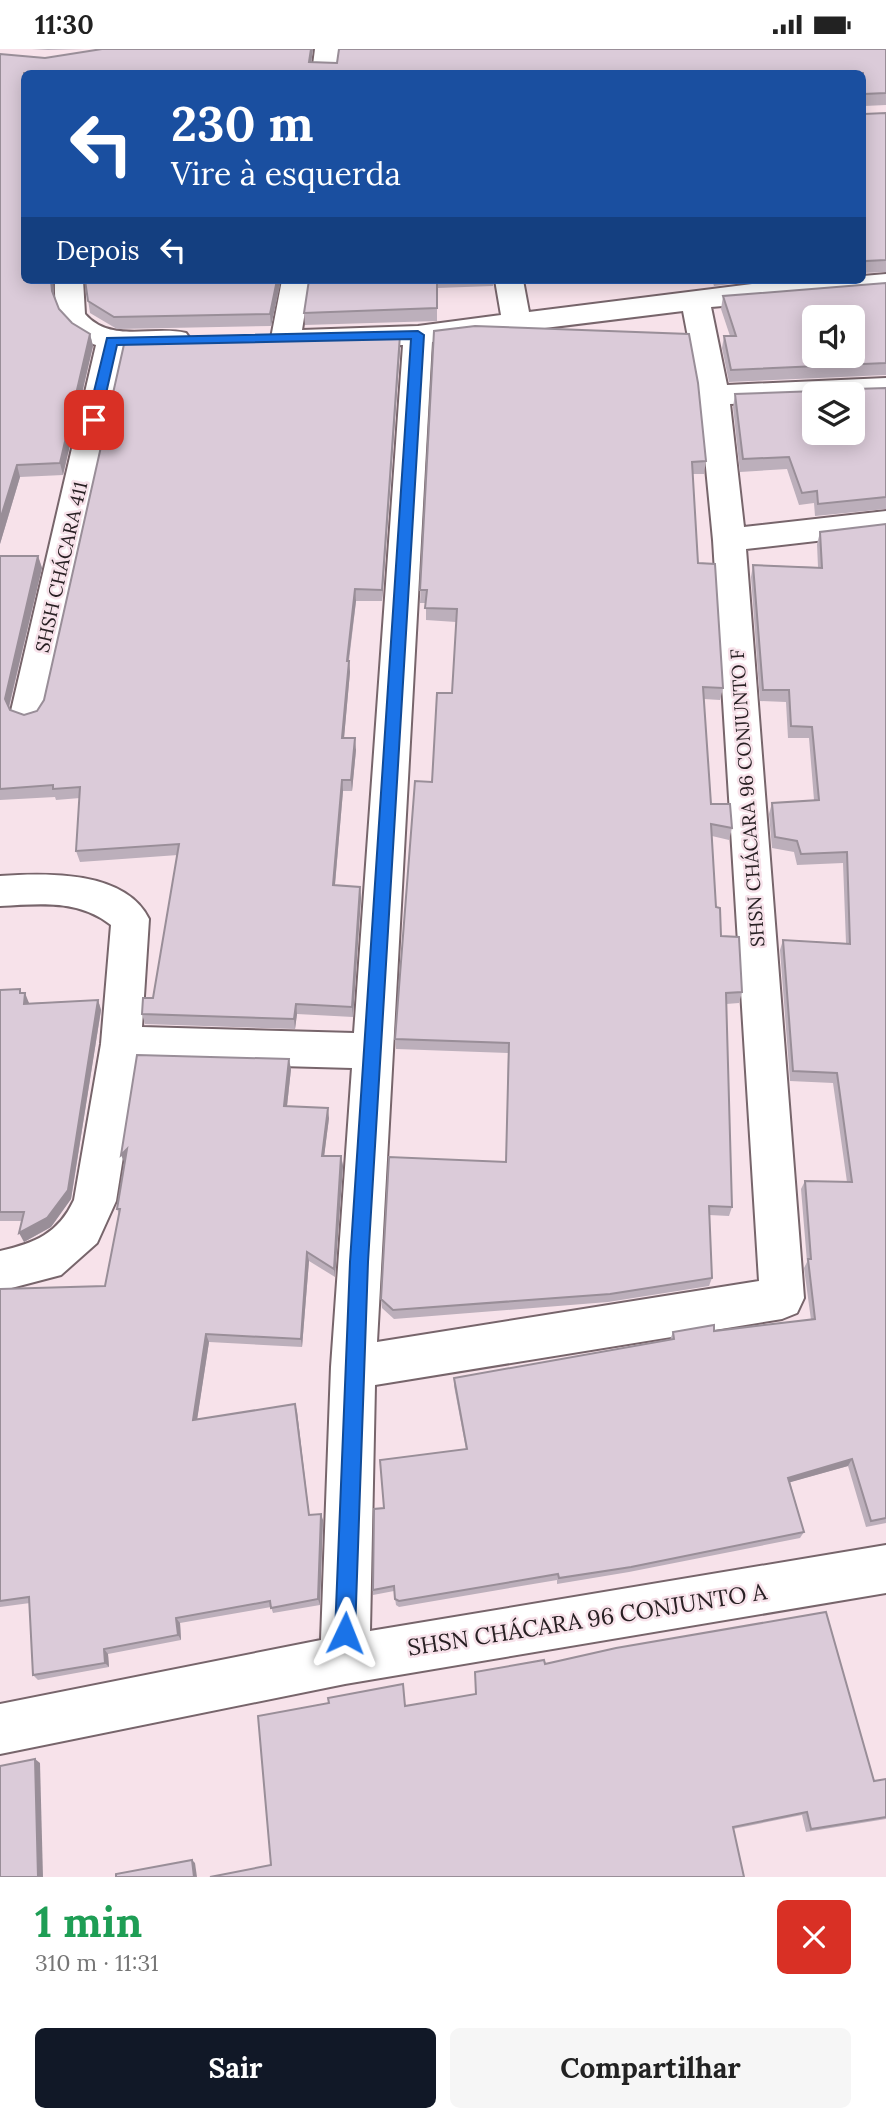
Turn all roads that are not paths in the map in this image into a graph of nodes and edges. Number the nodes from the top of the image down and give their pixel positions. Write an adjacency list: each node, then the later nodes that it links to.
1 (327, 49): 2 (street)
2 (324, 70)
3 (886, 283): 7 (street)
4 (69, 284): 11 (street)
5 (294, 284): 9 (street)
6 (510, 284): 8 (street)
7 (695, 301): 8 (street); 13 (street, SHSN CHÁCARA 96 CONJUNTO F)
8 (517, 324): 9 (street)
9 (418, 335): 19 (street)
10 (205, 339): 11 (street)
11 (112, 341): 16 (street, SHSH CHÁCARA 411)
12 (886, 388): 13 (street)
13 (714, 395): 15 (street, SHSN CHÁCARA 96 CONJUNTO F)
14 (886, 522): 15 (street)
15 (729, 540): 21 (street, SHSN CHÁCARA 96 CONJUNTO F)
16 (28, 711)
17 (0, 891): 18 (street)
18 (121, 1044): 19 (street); 20 (street)
19 (371, 1051): 21 (street)
20 (6, 1271)
21 (354, 1367): 23 (street)
22 (886, 1569): 23 (street, SHSN CHÁCARA 96 CONJUNTO A)
23 (345, 1660): 24 (street, SHSN CHÁCARA 96 CONJUNTO A)
24 (0, 1729)

